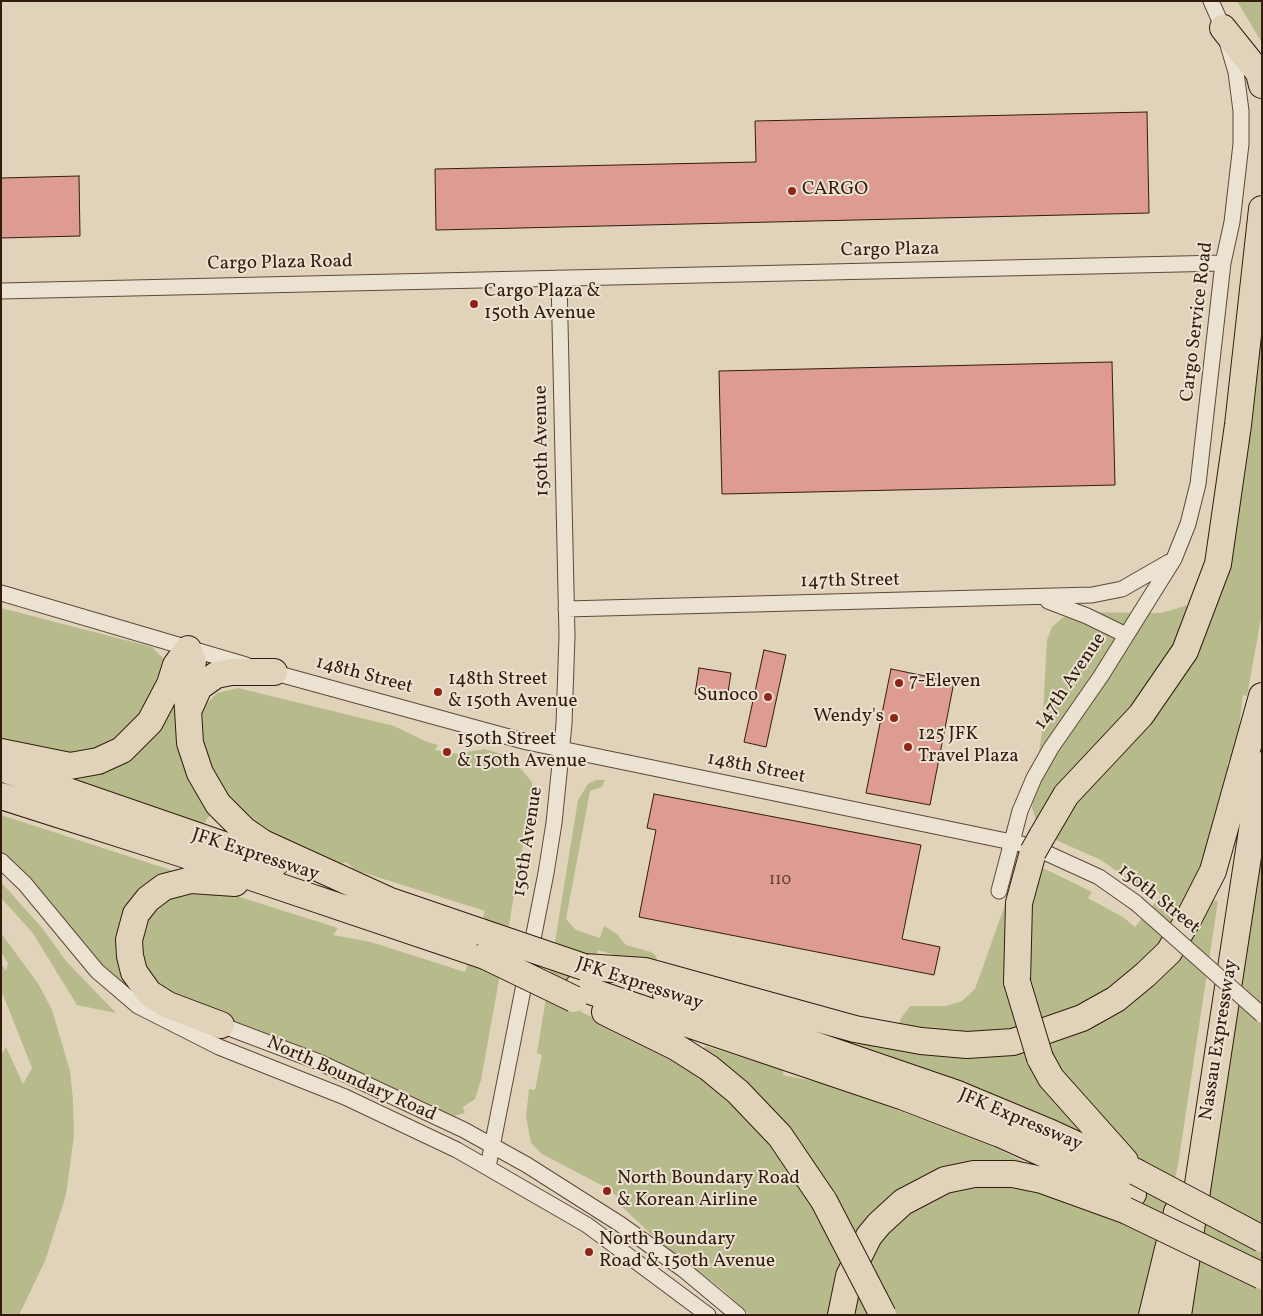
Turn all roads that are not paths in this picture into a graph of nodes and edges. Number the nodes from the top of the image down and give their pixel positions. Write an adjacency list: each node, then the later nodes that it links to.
1 (1211, 1): 2 (street, Cargo Service Road)
2 (1223, 28): 3 (highway); 5 (street, Cargo Service Road)
3 (1262, 85)
4 (1262, 209): 34 (highway, bridge)
5 (1223, 264): 6 (street, Cargo Plaza); 8 (street, Cargo Service Road)
6 (559, 278): 7 (street, Cargo Plaza Road); 11 (street, 150th Avenue)
7 (1, 291)
8 (1174, 560): 10 (street); 12 (street, Cargo Service Road)
9 (1, 593): 13 (street, 148th Street)
10 (1040, 598): 11 (street, 147th Street); 12 (street, 147th Street)
11 (566, 609): 17 (street, 150th Avenue)
12 (1126, 635): 22 (street, 147th Avenue)
13 (188, 649): 14 (street, 148th Street); 16 (highway); 18 (highway)
14 (274, 672): 16 (highway); 17 (street, 148th Street)
15 (1262, 696): 29 (highway)
16 (188, 720): 26 (highway)
17 (562, 749): 22 (street, 148th Street); 32 (street, 150th Avenue)
18 (1, 752)
19 (1262, 765): 27 (highway, Nassau Expressway)
20 (1, 768): 26 (highway, JFK Expressway)
21 (1, 796): 25 (highway, JFK Expressway)
22 (1014, 841): 24 (street, 147th Avenue); 30 (street, 150th Street, bridge)
23 (1, 861): 33 (street, North Boundary Road)
24 (999, 891)
25 (321, 900): 28 (highway, JFK Expressway); 31 (highway)
26 (388, 900): 28 (highway, JFK Expressway)
27 (1241, 900): 42 (highway); 43 (highway, Nassau Expressway)
28 (480, 947): 29 (highway, bridge)
29 (579, 984): 34 (highway, JFK Expressway); 41 (highway, bridge)
30 (1262, 1015)
31 (222, 1025): 32 (street, North Boundary Road)
32 (493, 1146): 33 (street, 150th Avenue); 39 (street, North Boundary Road)
33 (488, 1167): 38 (street, North Boundary Road)
34 (1131, 1192): 35 (highway, JFK Expressway, bridge); 36 (highway, JFK Expressway); 37 (highway, bridge); 40 (highway)
35 (1262, 1239)
36 (1262, 1263)
37 (1262, 1276)
38 (708, 1315)
39 (738, 1315)
40 (842, 1315)
41 (884, 1315)
42 (1152, 1315)
43 (1178, 1315)

